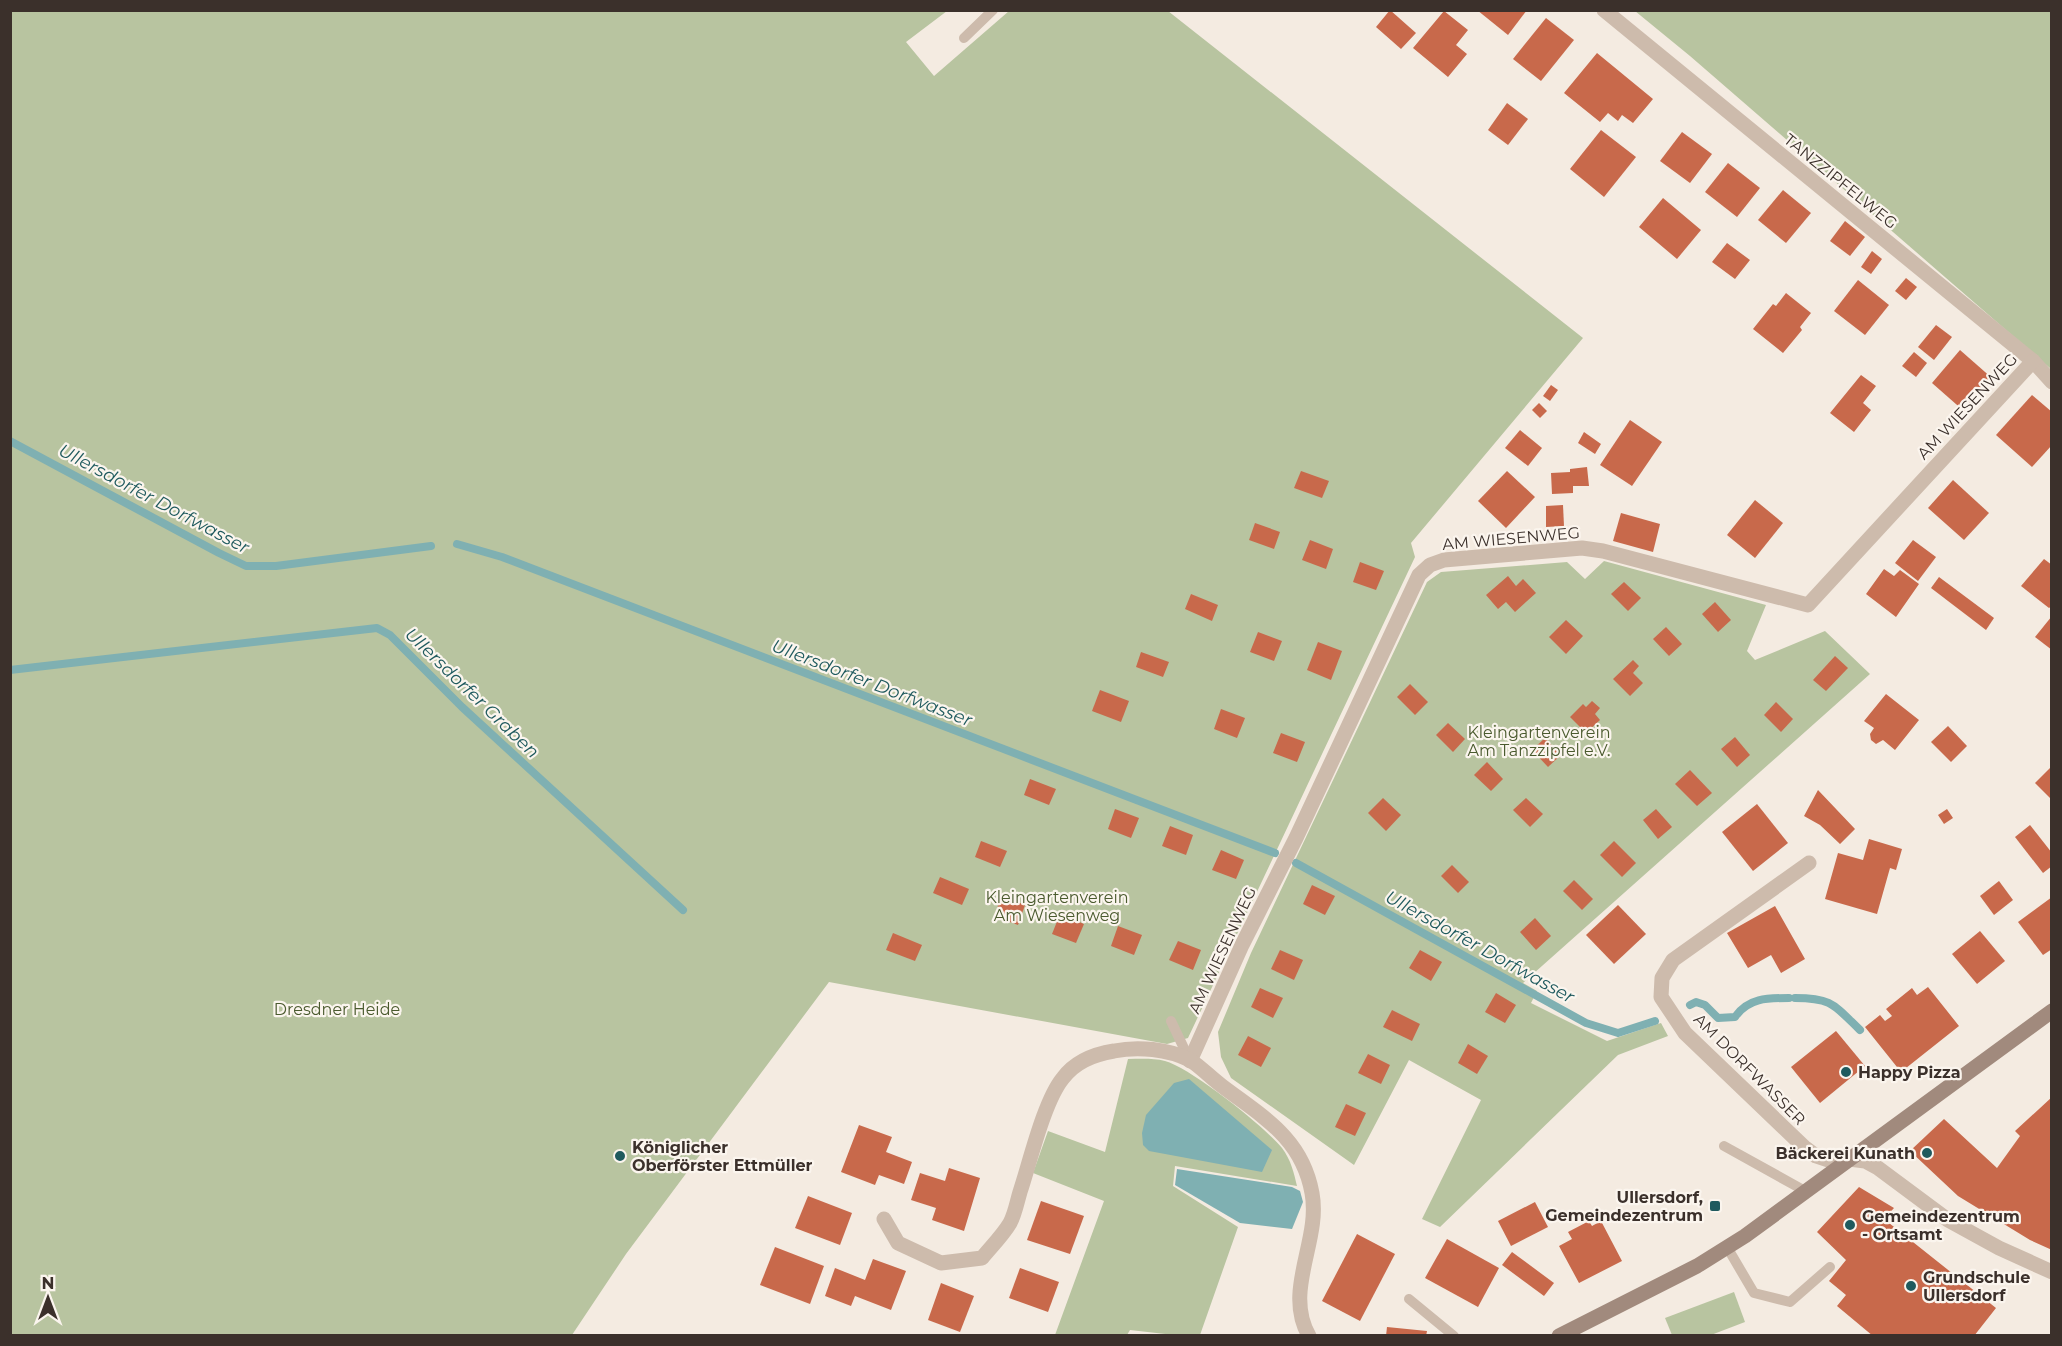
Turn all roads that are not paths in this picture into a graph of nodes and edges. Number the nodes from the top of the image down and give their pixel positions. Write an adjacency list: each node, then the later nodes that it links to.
1 (993, 10): 3 (lane)
2 (1604, 10): 4 (street, TANZZIPFELWEG)
3 (964, 38)
4 (2033, 361): 5 (street, TANZZIPFELWEG); 9 (street, AM WIESENWEG)
5 (2052, 382)
6 (1809, 863): 11 (street, AM DORFWASSER)
7 (2052, 1011): 11 (main road)
8 (1171, 1021): 9 (lane)
9 (1190, 1060): 13 (street); 18 (street)
10 (1724, 1146): 12 (lane)
11 (1849, 1159): 12 (main road); 16 (street, AM DORFWASSER)
12 (1807, 1192): 14 (main road)
13 (884, 1219)
14 (1727, 1248): 15 (lane); 20 (main road)
15 (1830, 1267)
16 (2052, 1272)
17 (1409, 1299): 19 (lane)
18 (1309, 1335)
19 (1454, 1335)
20 (1559, 1335)

